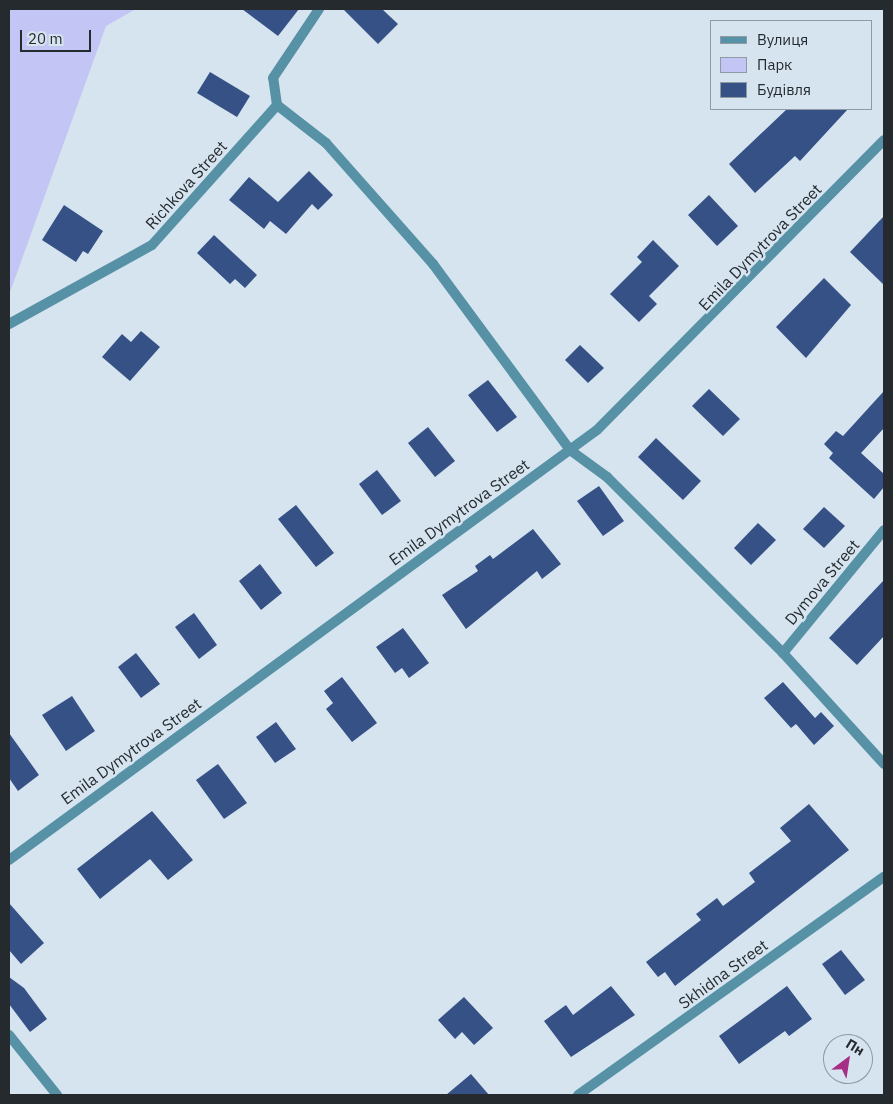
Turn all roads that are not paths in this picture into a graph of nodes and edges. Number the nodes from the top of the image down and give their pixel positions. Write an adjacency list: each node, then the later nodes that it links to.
1 (319, 9): 2 (street)
2 (277, 105): 4 (street, Richkova Street); 5 (street)
3 (884, 140): 5 (street, Emila Dymytrova Street)
4 (9, 324)
5 (570, 450): 7 (street); 9 (street, Emila Dymytrova Street)
6 (884, 530): 7 (street, Dymova Street)
7 (783, 652): 8 (street)
8 (884, 764)
9 (9, 860)
10 (884, 877): 13 (street, Skhidna Street)
11 (9, 1035): 12 (street)
12 (57, 1095)
13 (578, 1095)

